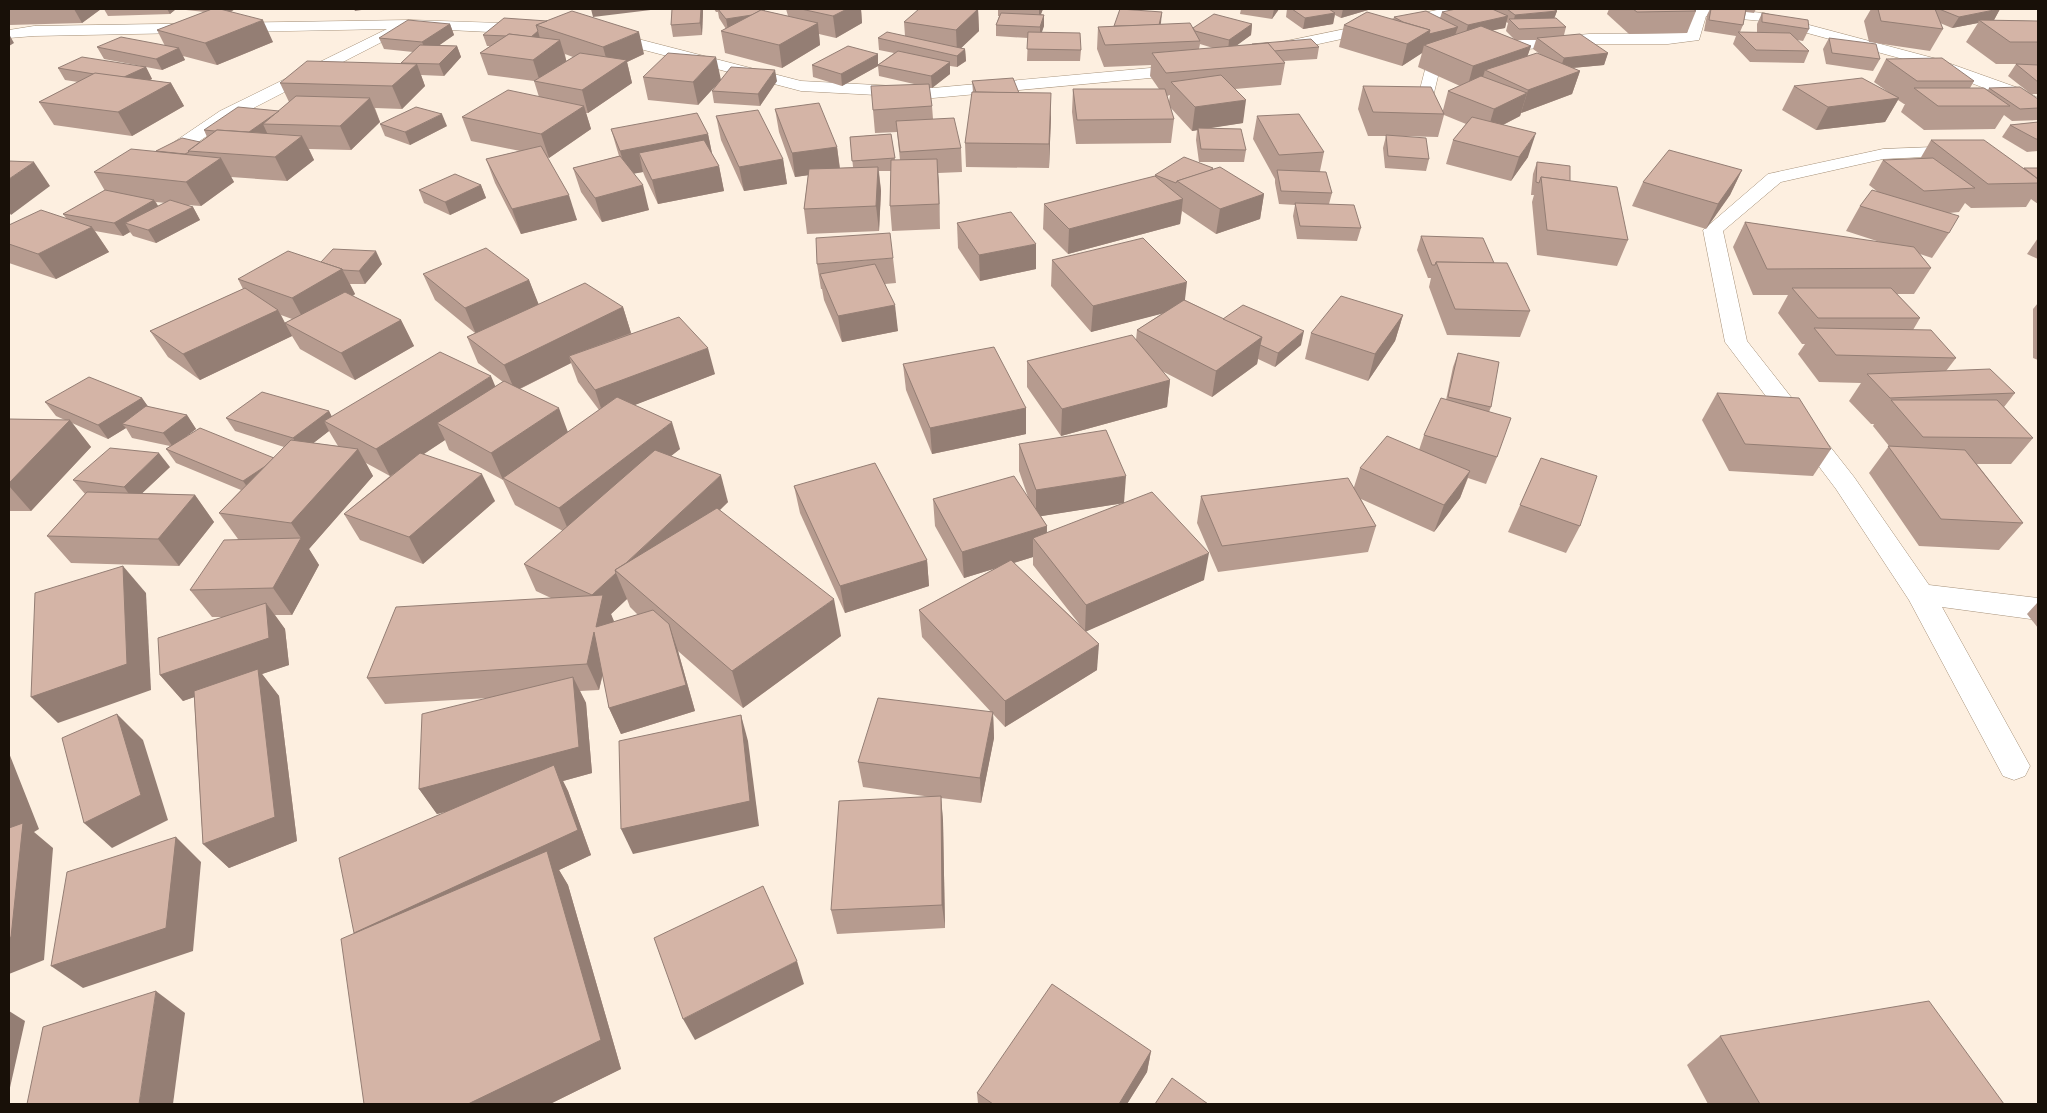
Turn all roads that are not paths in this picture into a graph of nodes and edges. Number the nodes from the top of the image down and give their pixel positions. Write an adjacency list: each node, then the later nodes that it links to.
1 (1500, 9): 8 (street)
2 (1671, 9): 3 (street)
3 (1700, 12): 10 (street); 11 (street)
4 (410, 24): 5 (street); 7 (street); 13 (street)
5 (540, 29)
6 (590, 31): 9 (street)
7 (9, 34)
8 (1264, 51)
9 (1198, 64)
10 (1427, 93)
11 (2038, 104)
12 (1977, 150): 14 (street)
13 (148, 167)
14 (1920, 594): 15 (street); 16 (street)
15 (2038, 609)
16 (2014, 766)

